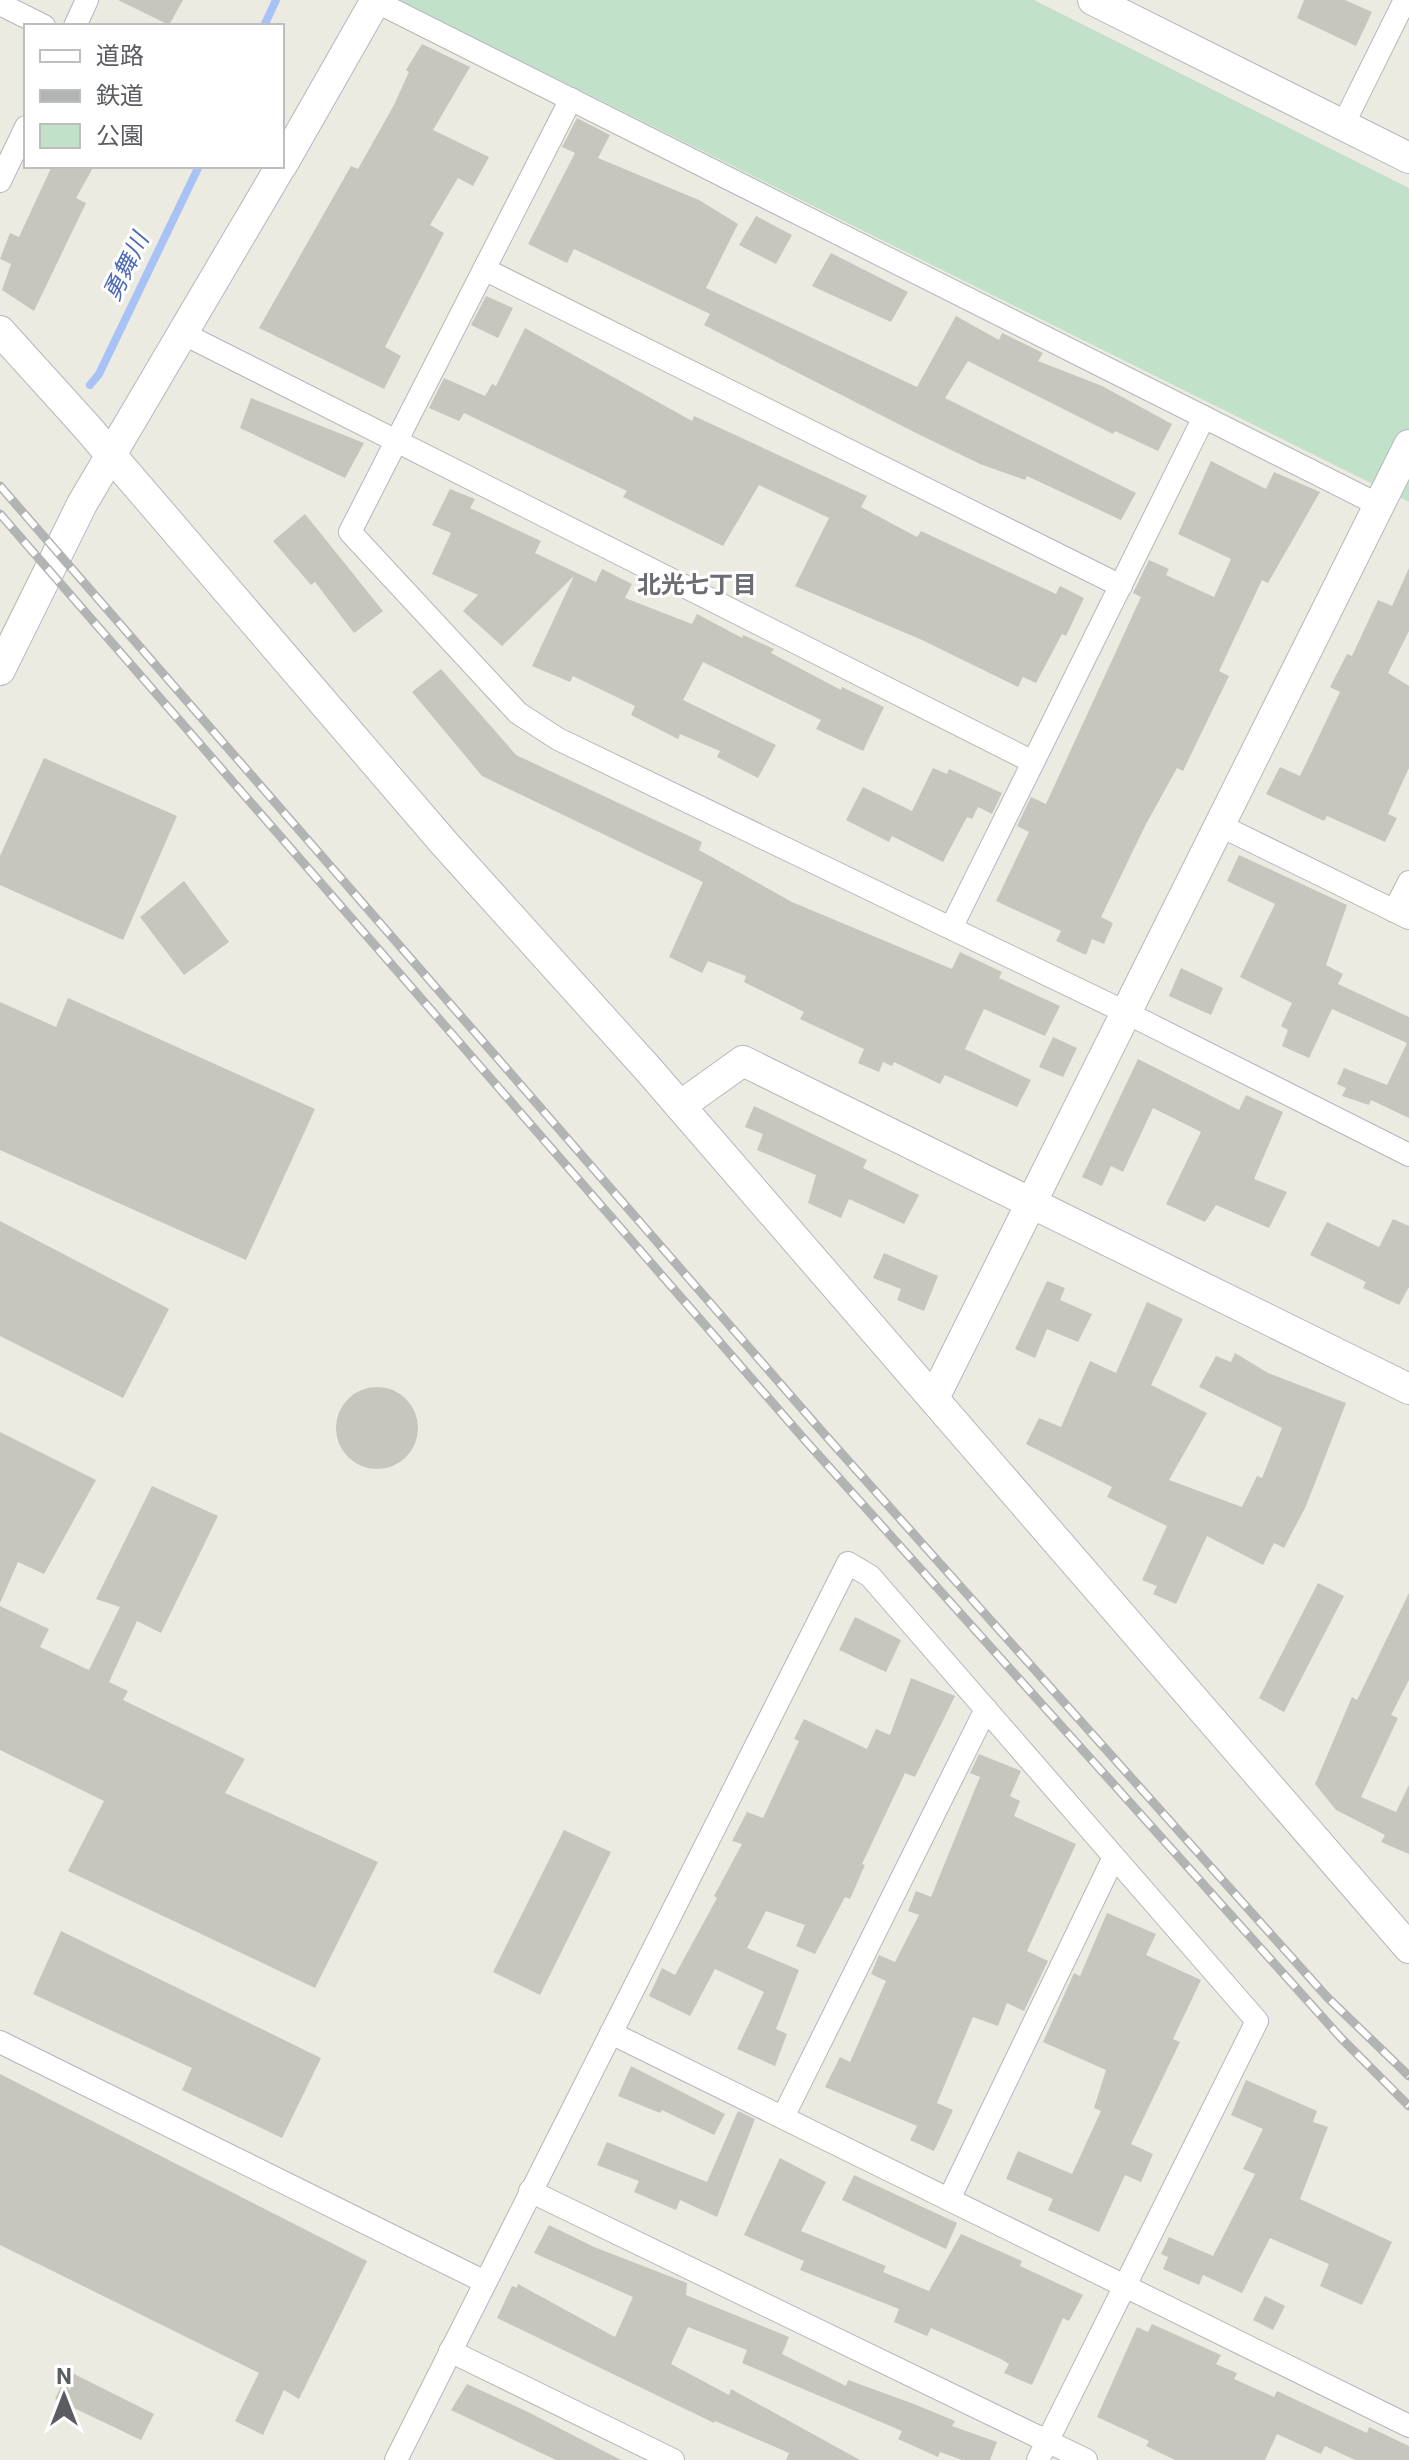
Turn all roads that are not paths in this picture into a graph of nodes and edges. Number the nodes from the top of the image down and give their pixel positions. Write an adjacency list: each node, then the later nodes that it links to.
1 (87, 0): 7 (street)
2 (376, 0): 8 (street); 12 (street)
3 (1093, 0): 9 (street)
4 (1405, 0): 9 (street)
5 (0, 4): 6 (street)
6 (40, 24)
7 (76, 24)
8 (571, 99): 15 (street); 18 (street)
9 (1343, 125): 11 (street)
10 (24, 131): 14 (street)
11 (1409, 158)
12 (284, 162)
13 (281, 168): 17 (street)
14 (0, 181)
15 (484, 269): 19 (street); 23 (street)
16 (0, 331): 21 (street)
17 (184, 334): 19 (street); 21 (street)
18 (1204, 417): 22 (street); 23 (street)
19 (397, 439): 25 (street); 29 (street)
20 (1409, 445): 22 (street)
21 (111, 455): 24 (street); 31 (street)
22 (1379, 505): 26 (street)
23 (1121, 586): 25 (street)
24 (0, 670)
25 (1033, 762): 29 (street)
26 (1219, 825): 28 (street); 30 (street)
27 (1409, 882): 28 (street)
28 (1402, 915)
29 (951, 928): 30 (street)
30 (1125, 1012): 32 (street); 33 (street)
31 (680, 1106): 33 (street); 35 (street)
32 (1409, 1155)
33 (1030, 1201): 34 (street); 35 (street)
34 (1409, 1389)
35 (934, 1398): 38 (street)
36 (986, 1709): 37 (street); 39 (street); 41 (street)
37 (1114, 1857): 43 (street); 45 (street)
38 (1409, 1948)
39 (611, 2033): 41 (street); 42 (street)
40 (0, 2042): 44 (street)
41 (783, 2117): 43 (street)
42 (530, 2191): 44 (street); 48 (street)
43 (949, 2199): 45 (street)
44 (485, 2282): 46 (street)
45 (1125, 2285): 47 (street); 48 (street)
46 (450, 2351): 49 (street); 50 (street)
47 (1409, 2426)
48 (1043, 2450): 51 (street)
49 (396, 2460)
50 (673, 2460)
51 (1086, 2460)

